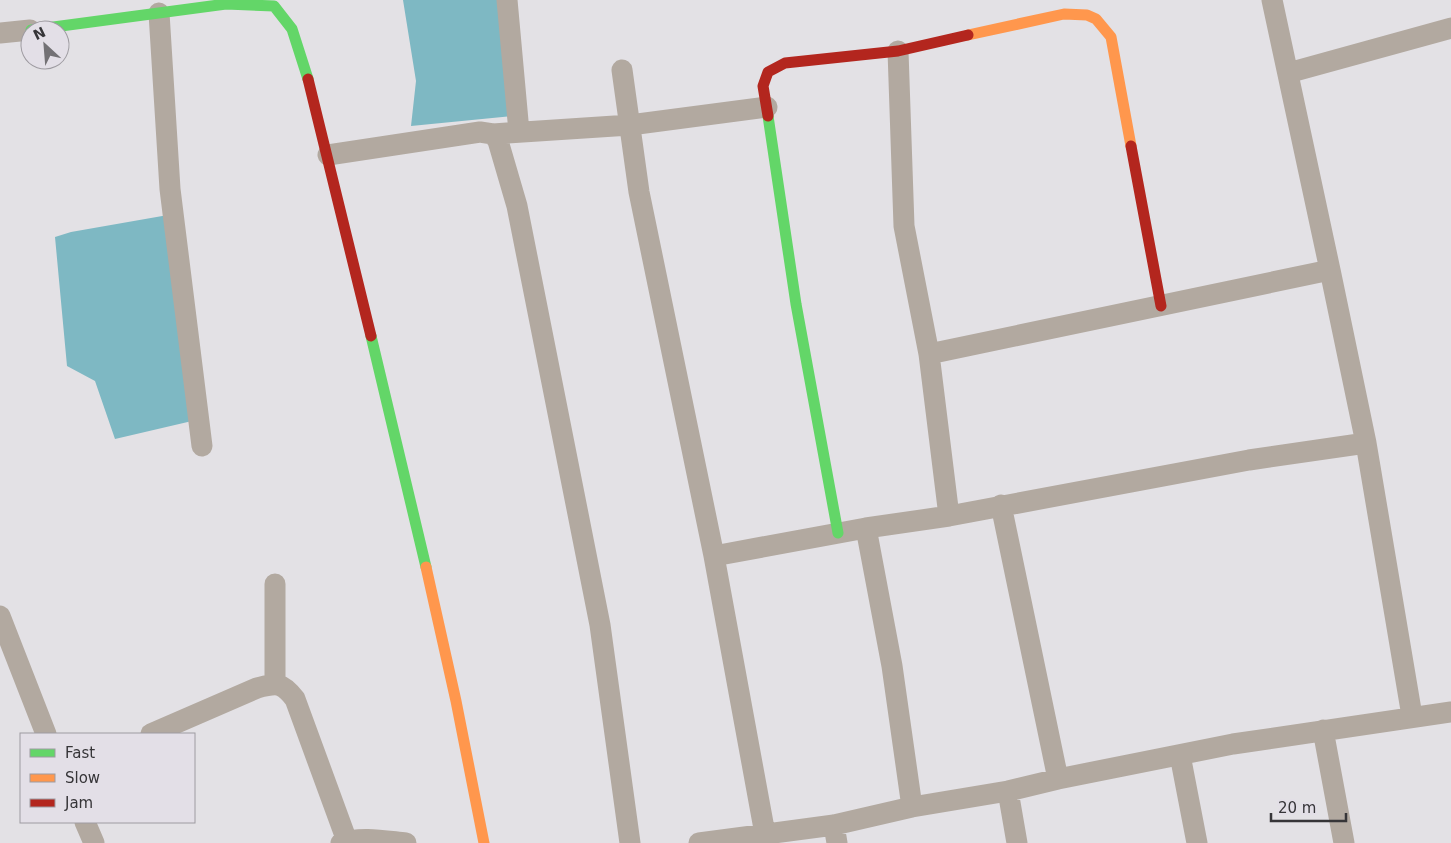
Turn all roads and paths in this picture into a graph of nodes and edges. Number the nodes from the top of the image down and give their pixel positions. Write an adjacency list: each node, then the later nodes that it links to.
1 (507, 0): 13 (street)
2 (1272, 0): 10 (street)
3 (159, 13): 4 (street); 15 (street); 20 (street)
4 (70, 25)
5 (1451, 28): 10 (street)
6 (20, 31): 7 (street)
7 (0, 34)
8 (898, 51): 11 (street); 17 (street); 18 (street)
9 (622, 70): 12 (street)
10 (1288, 73): 16 (street)
11 (767, 107): 12 (street); 24 (street)
12 (630, 125): 13 (street); 25 (street)
13 (518, 132): 14 (street)
14 (493, 134): 15 (street); 45 (street)
15 (328, 155): 44 (street)
16 (1330, 270): 17 (street); 19 (street)
17 (1161, 306): 18 (street)
18 (929, 354): 22 (street)
19 (1366, 443): 21 (street); 30 (street)
20 (202, 446)
21 (1001, 505): 22 (street); 35 (street)
22 (949, 516): 23 (street)
23 (866, 528): 24 (street); 37 (street)
24 (838, 533): 25 (street)
25 (714, 556): 39 (street)
26 (275, 584): 28 (street)
27 (0, 616): 32 (street)
28 (275, 684): 33 (street); 41 (street)
29 (1451, 712): 30 (street)
30 (1412, 716): 31 (street)
31 (1323, 730): 34 (street); 49 (street)
32 (46, 733)
33 (153, 733)
34 (1180, 755): 35 (street); 48 (street)
35 (1058, 779): 36 (street)
36 (1008, 791): 37 (street); 47 (street)
37 (912, 807): 40 (street)
38 (84, 823): 42 (street)
39 (765, 834): 40 (street); 46 (street)
40 (836, 834)
41 (344, 842): 43 (street)
42 (94, 843)
43 (406, 843)
44 (484, 843)
45 (630, 843)
46 (699, 843)
47 (1017, 843)
48 (1197, 843)
49 (1344, 843)

